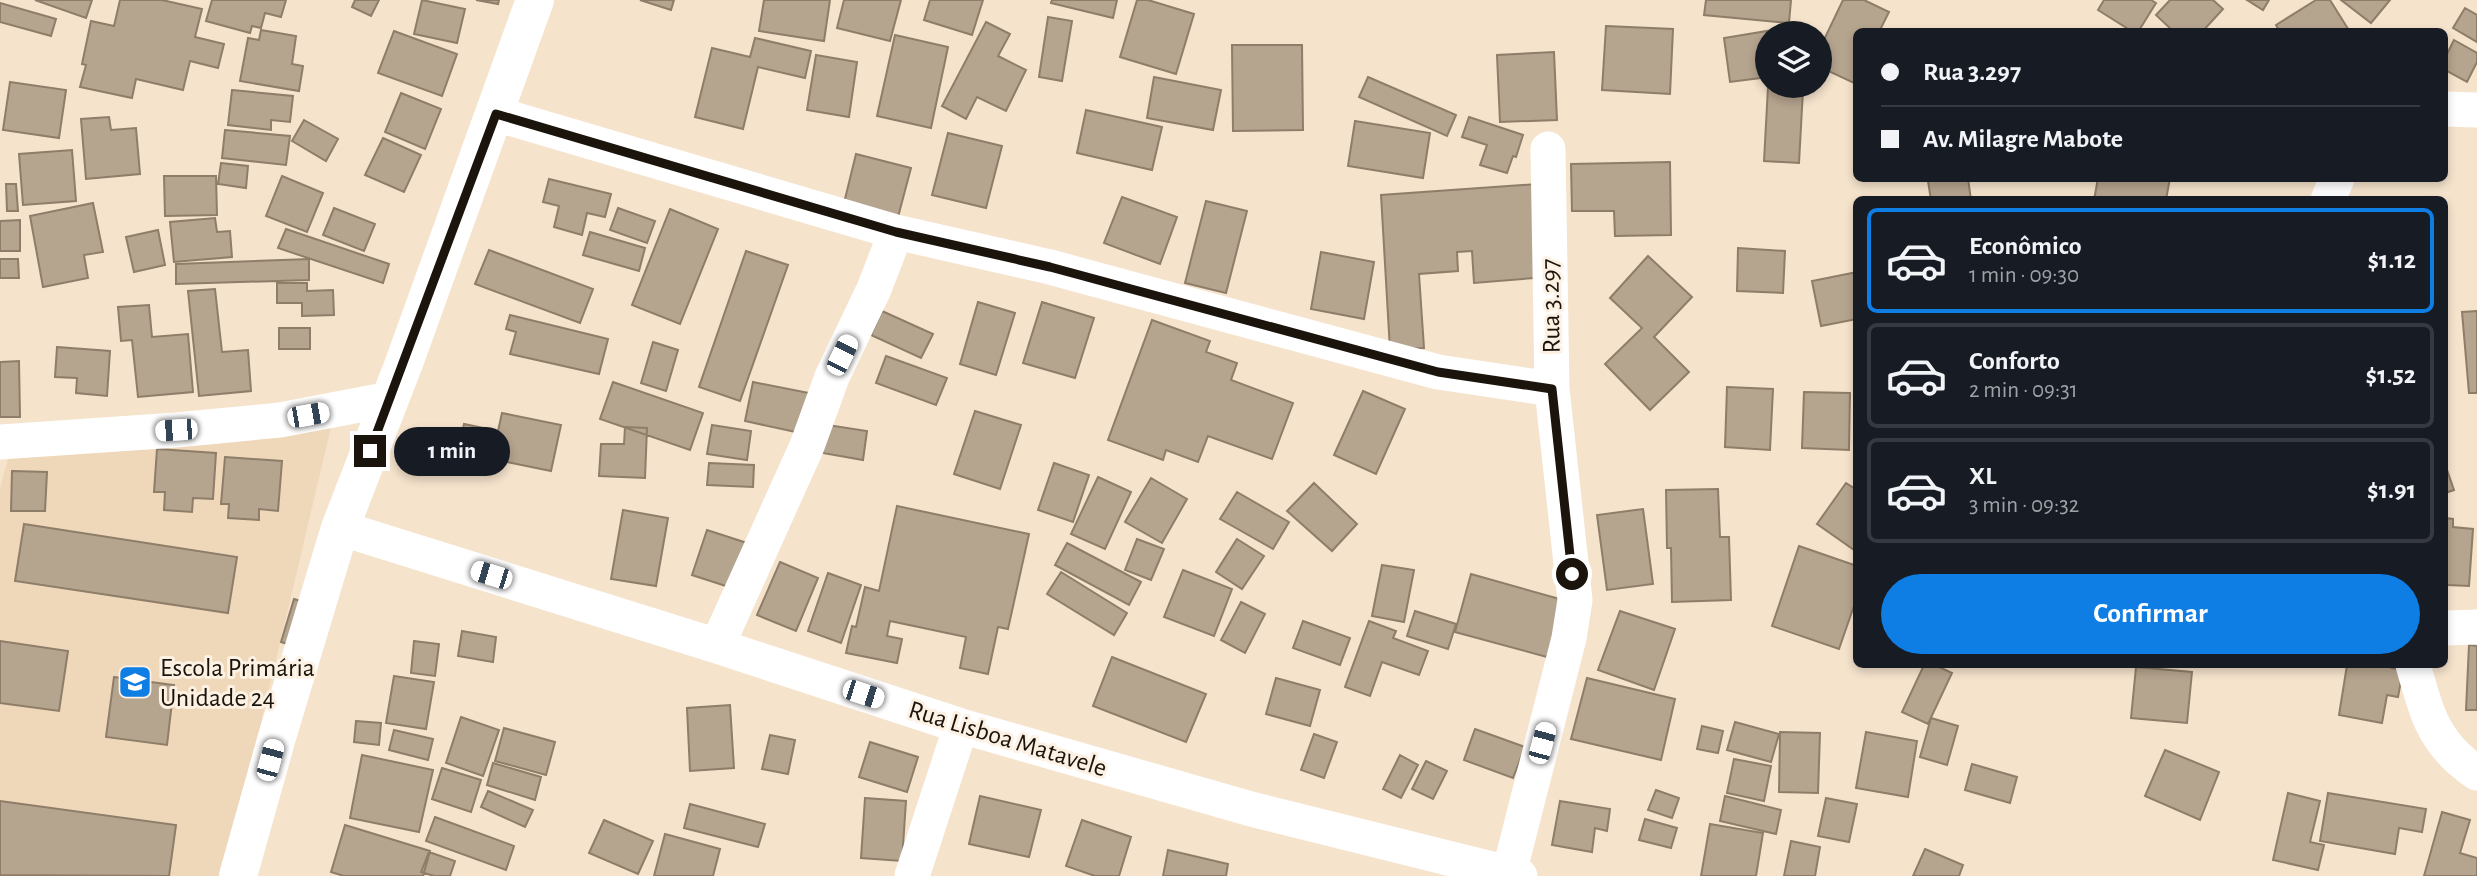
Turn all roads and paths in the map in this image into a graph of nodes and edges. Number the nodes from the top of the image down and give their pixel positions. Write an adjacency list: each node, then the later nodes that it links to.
1 (535, 0): 4 (street)
2 (2448, 109): 3 (street)
3 (2477, 110)
4 (496, 114): 6 (street); 8 (street)
5 (1548, 149): 7 (street, Rua 3.297)
6 (896, 232): 7 (street); 13 (street)
7 (1552, 389): 17 (street, Rua 3.297)
8 (390, 399): 9 (street); 10 (street)
9 (0, 442)
10 (340, 528): 13 (street, Rua Lisboa Matavele); 18 (street)
11 (2477, 627): 12 (street)
12 (2448, 628)
13 (717, 646): 15 (street, Rua Lisboa Matavele)
14 (2414, 668): 16 (street)
15 (961, 726): 17 (street, Rua Lisboa Matavele); 19 (street)
16 (2477, 773)
17 (1515, 874)
18 (238, 876)
19 (912, 876)

